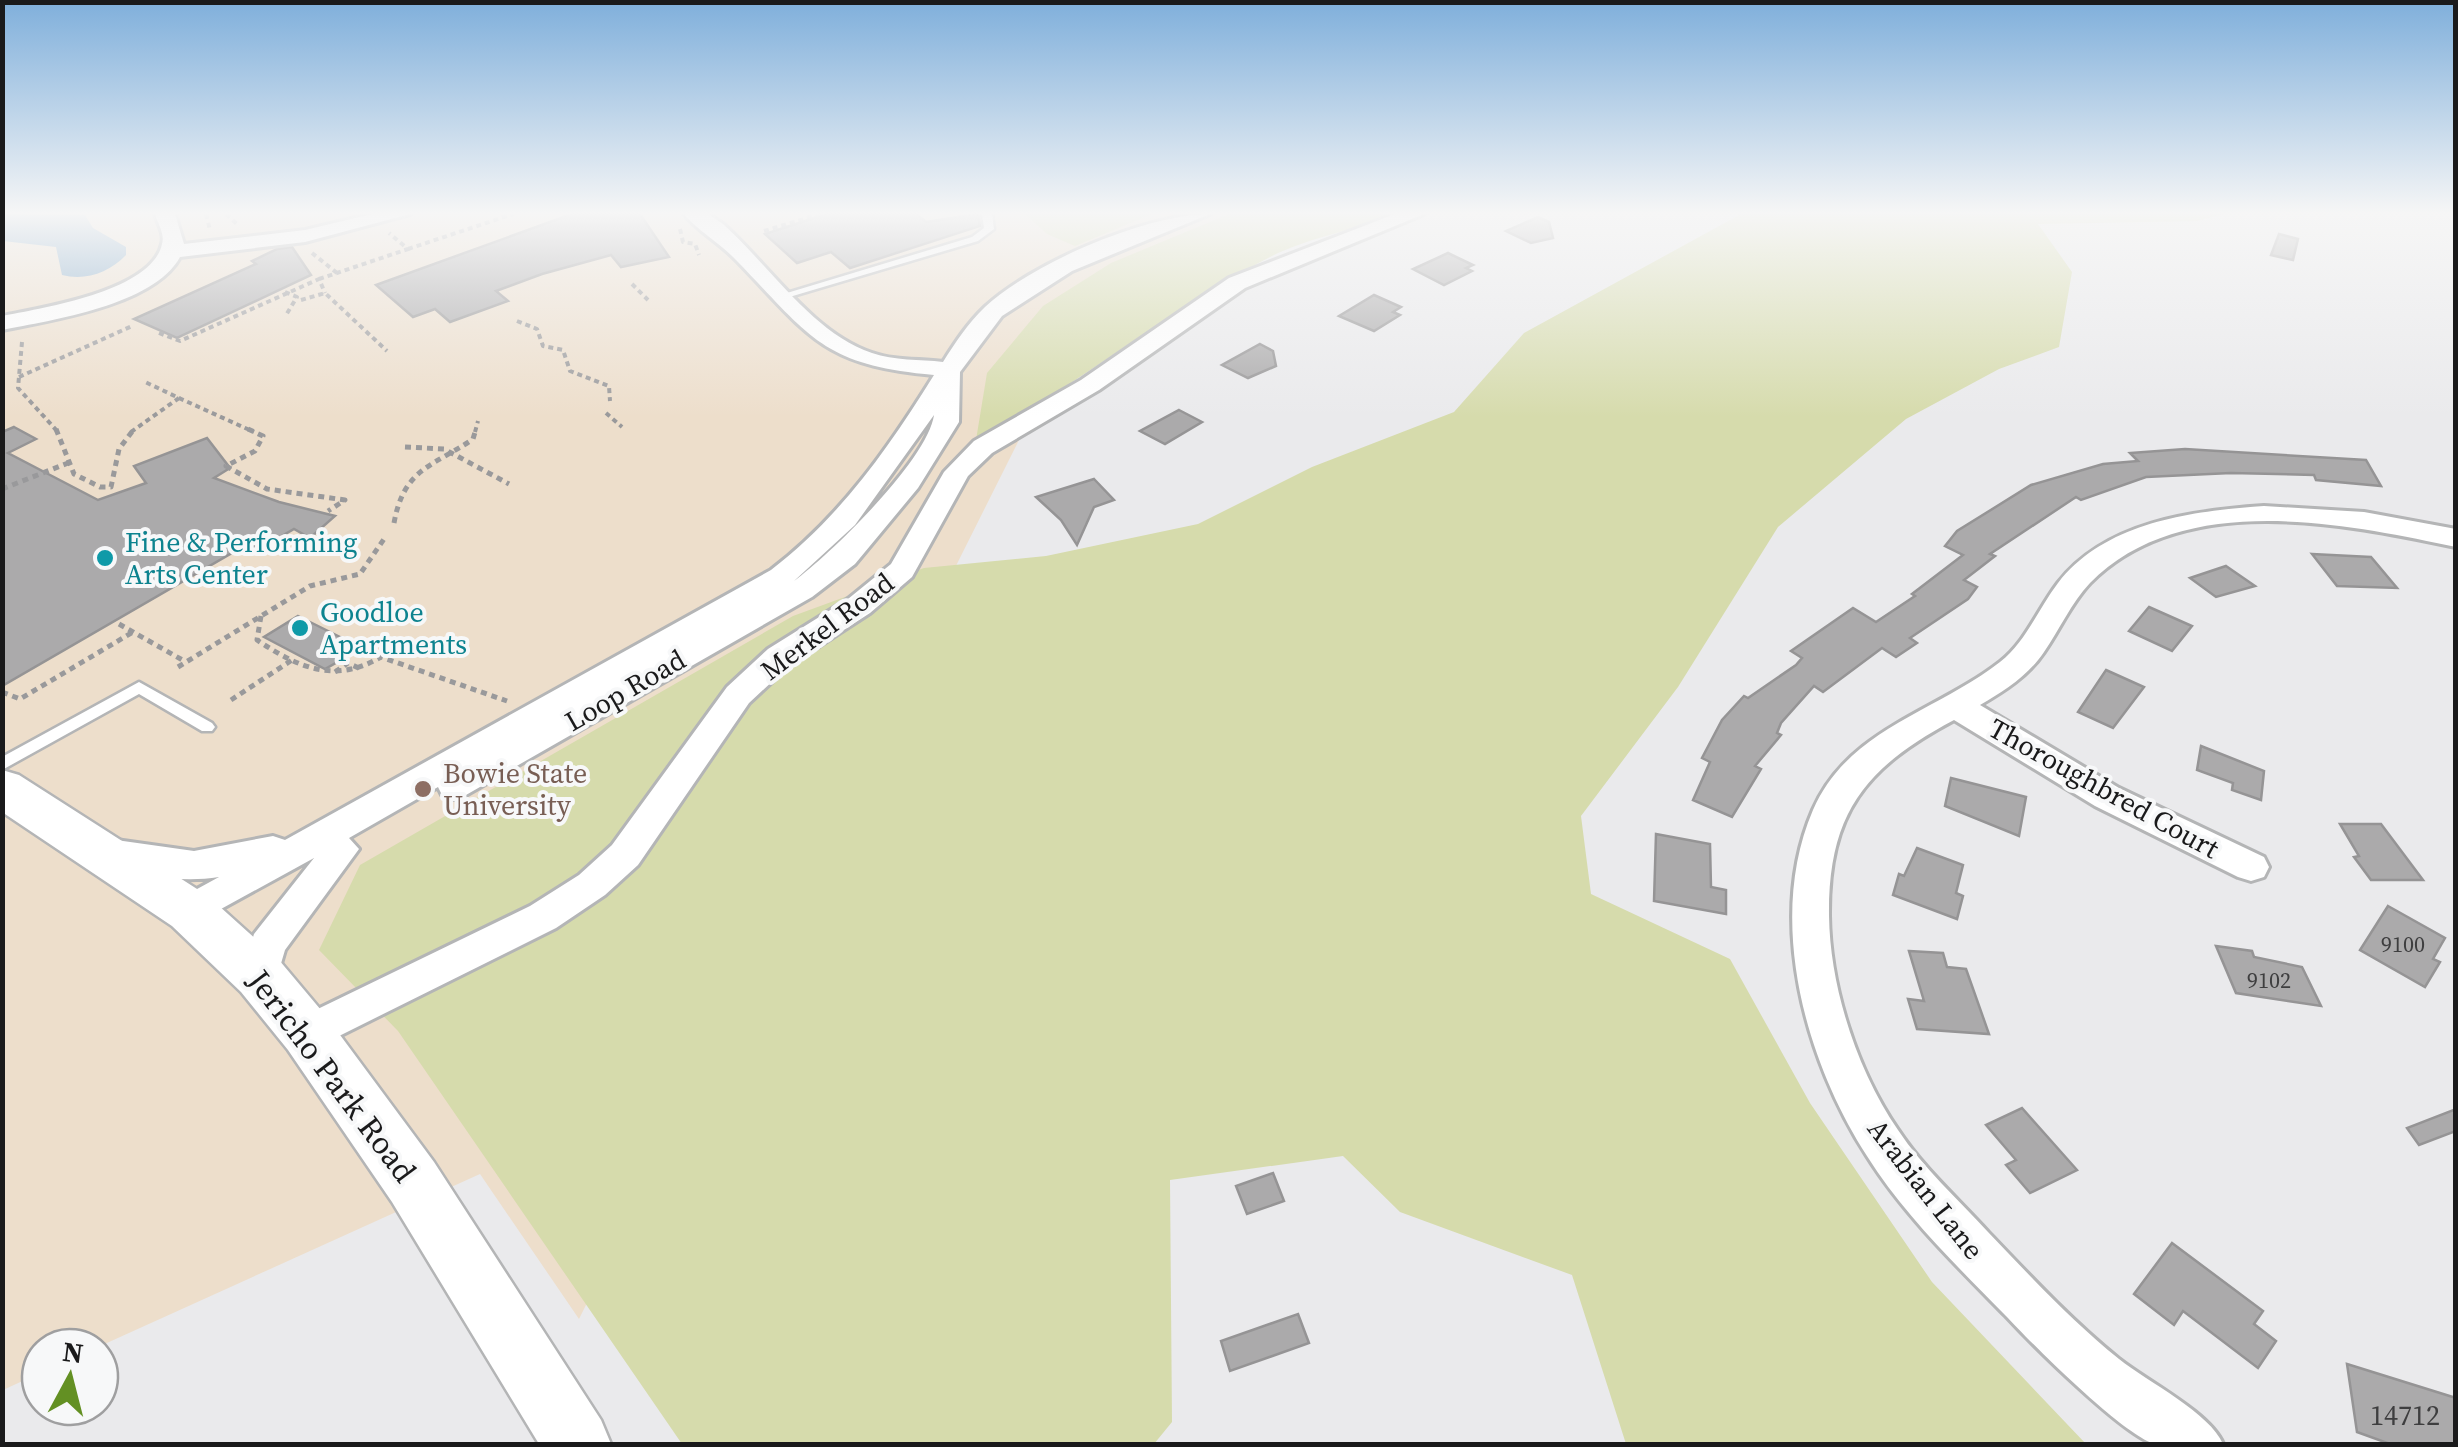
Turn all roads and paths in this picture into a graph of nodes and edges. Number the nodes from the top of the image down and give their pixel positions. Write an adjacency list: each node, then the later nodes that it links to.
1 (140, 282): 17 (street)
2 (315, 282): 9 (path)
3 (320, 282): 10 (path)
4 (768, 282): 11 (street)
5 (832, 282): 11 (lane)
6 (1045, 282): 22 (street)
7 (1241, 282): 59 (street, Merkel Road)
8 (632, 284): 13 (path)
9 (286, 292): 12 (path); 19 (path)
10 (325, 292): 12 (path); 21 (path)
11 (782, 296): 22 (street)
12 (299, 299): 14 (path); 15 (path)
13 (648, 300)
14 (305, 309)
15 (286, 315)
16 (517, 321): 26 (path)
17 (2, 323)
18 (132, 326): 23 (path)
19 (159, 332)
20 (22, 342): 23 (path)
21 (387, 351)
22 (950, 370): 54 (street, Loop Road)
23 (20, 377): 32 (path)
24 (143, 381): 25 (path)
25 (179, 398): 32 (path); 35 (path)
26 (610, 401)
27 (606, 413): 29 (path)
28 (478, 421): 31 (path)
29 (622, 427)
30 (405, 447): 31 (path)
31 (452, 452): 33 (path); 36 (path)
32 (68, 463): 34 (path)
33 (509, 484)
34 (2, 489)
35 (328, 510)
36 (394, 523)
37 (2456, 538): 50 (street, Arabian Lane)
38 (384, 539): 39 (path)
39 (261, 616): 42 (path); 43 (path)
40 (118, 624): 41 (path)
41 (133, 632): 43 (path); 47 (path)
42 (292, 660): 46 (path); 48 (path)
43 (186, 662): 44 (path)
44 (178, 667)
45 (363, 670): 46 (path); 46 (path); 49 (path)
46 (332, 674)
47 (2, 692)
48 (230, 700)
49 (518, 704)
50 (1958, 707): 56 (street, Thoroughbred Court); 61 (street, Arabian Lane)
51 (207, 727): 52 (lane)
52 (2, 764)
53 (2, 788): 55 (street, Jericho Park Road)
54 (333, 842): 55 (street); 57 (street, Loop Road); 58 (street)
55 (103, 851): 57 (street, Jericho Park Road)
56 (2251, 867)
57 (198, 918): 58 (street, Jericho Park Road)
58 (260, 976): 59 (street, Jericho Park Road)
59 (307, 1033): 60 (street, Jericho Park Road)
60 (577, 1444)
61 (2198, 1444)

